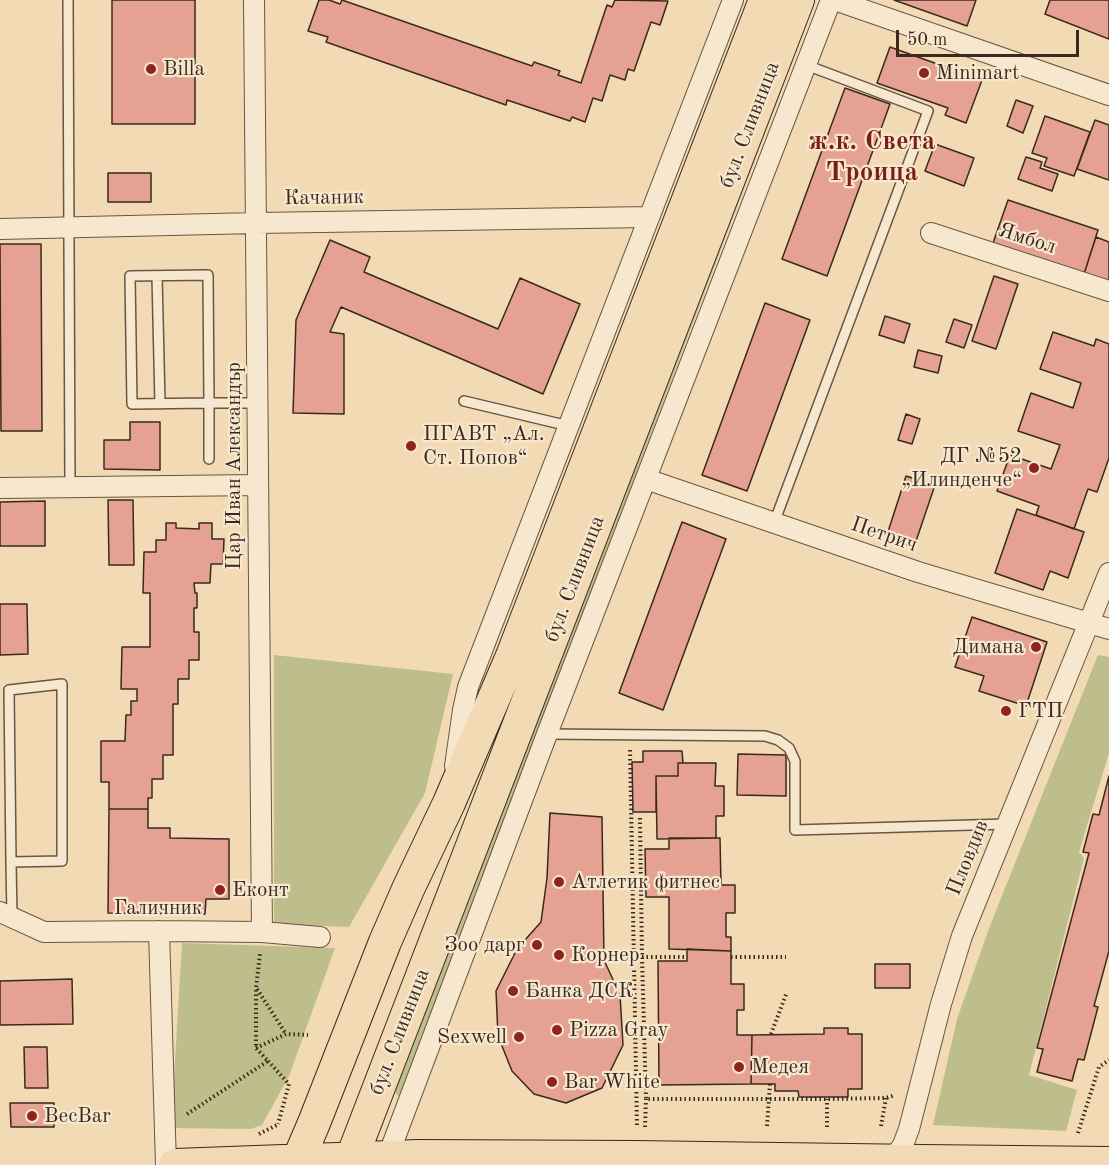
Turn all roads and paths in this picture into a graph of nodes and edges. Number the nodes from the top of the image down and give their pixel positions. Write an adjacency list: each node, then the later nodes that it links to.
1 (68, 0): 11 (lane)
2 (254, 0): 10 (street, Цар Иван Александър)
3 (733, 0): 9 (street, бул. Сливница)
4 (765, 0): 32 (main road, бул. Сливница)
5 (798, 0): 68 (main road, бул. Сливница)
6 (833, 0): 7 (street, бул. Сливница); 8 (street)
7 (806, 65): 22 (street, бул. Сливница); 26 (lane)
8 (1109, 95)
9 (648, 217): 10 (street, Качаник); 20 (street, бул. Сливница)
10 (256, 223): 11 (street, Качаник); 18 (street, Цар Иван Александър)
11 (69, 227): 12 (street, Качаник); 24 (lane)
12 (0, 229)
13 (931, 232): 15 (street, Ямбол)
14 (157, 276): 17 (lane); 19 (lane); 19 (lane)
15 (1109, 291)
16 (464, 401): 20 (lane)
17 (209, 403): 18 (lane); 19 (lane); 21 (lane)
18 (257, 403): 23 (street, Цар Иван Александър)
19 (160, 404)
20 (569, 426): 32 (street, бул. Сливница)
21 (209, 459)
22 (646, 479): 26 (street, Петрич); 30 (street, бул. Сливница)
23 (258, 485): 24 (street); 38 (street, Цар Иван Александър)
24 (69, 486): 25 (street)
25 (0, 488)
26 (774, 523): 28 (street, Петрич)
27 (1109, 573): 28 (street, Пловдив)
28 (1089, 624): 29 (street, Петрич); 34 (street, Пловдив)
29 (1109, 629)
30 (547, 734): 31 (lane); 58 (street, бул. Сливница)
31 (630, 736): 34 (lane); 61 (path)
32 (449, 803): 69 (main road, бул. Сливница)
33 (640, 818): 40 (path)
34 (1007, 824): 53 (street, Пловдив)
35 (11, 862): 35 (lane); 36 (lane)
36 (6, 915): 37 (street, Галичник)
37 (159, 931): 38 (street, Галичник); 64 (street)
38 (262, 932): 39 (street, Галичник); 44 (path)
39 (320, 937)
40 (642, 957): 41 (path); 55 (path)
41 (687, 957)
42 (731, 957): 43 (path)
43 (786, 957)
44 (256, 988): 46 (path); 49 (path)
45 (787, 992): 47 (path)
46 (286, 1034): 48 (path); 49 (path)
47 (771, 1034)
48 (308, 1035)
49 (256, 1048): 51 (path)
50 (1109, 1060): 65 (path)
51 (268, 1061): 64 (path); 66 (path)
52 (770, 1084): 56 (path)
53 (919, 1088): 54 (path); 70 (street, Пловдив)
54 (886, 1098): 57 (path); 60 (path)
55 (646, 1099): 56 (path); 62 (path)
56 (769, 1099): 57 (path); 59 (path)
57 (827, 1099): 63 (path)
58 (402, 1120): 67 (street, бул. Сливница); 68 (street, бул. Сливница)
59 (767, 1126)
60 (881, 1126)
61 (637, 1127)
62 (645, 1127)
63 (827, 1127)
64 (165, 1128): 72 (street)
65 (1078, 1133)
66 (259, 1134)
67 (388, 1156): 68 (main road); 70 (main road)
68 (350, 1161): 69 (main road)
69 (297, 1163): 73 (main road)
70 (891, 1163): 71 (main road)
71 (1109, 1163)
72 (166, 1165)
73 (175, 1165)

